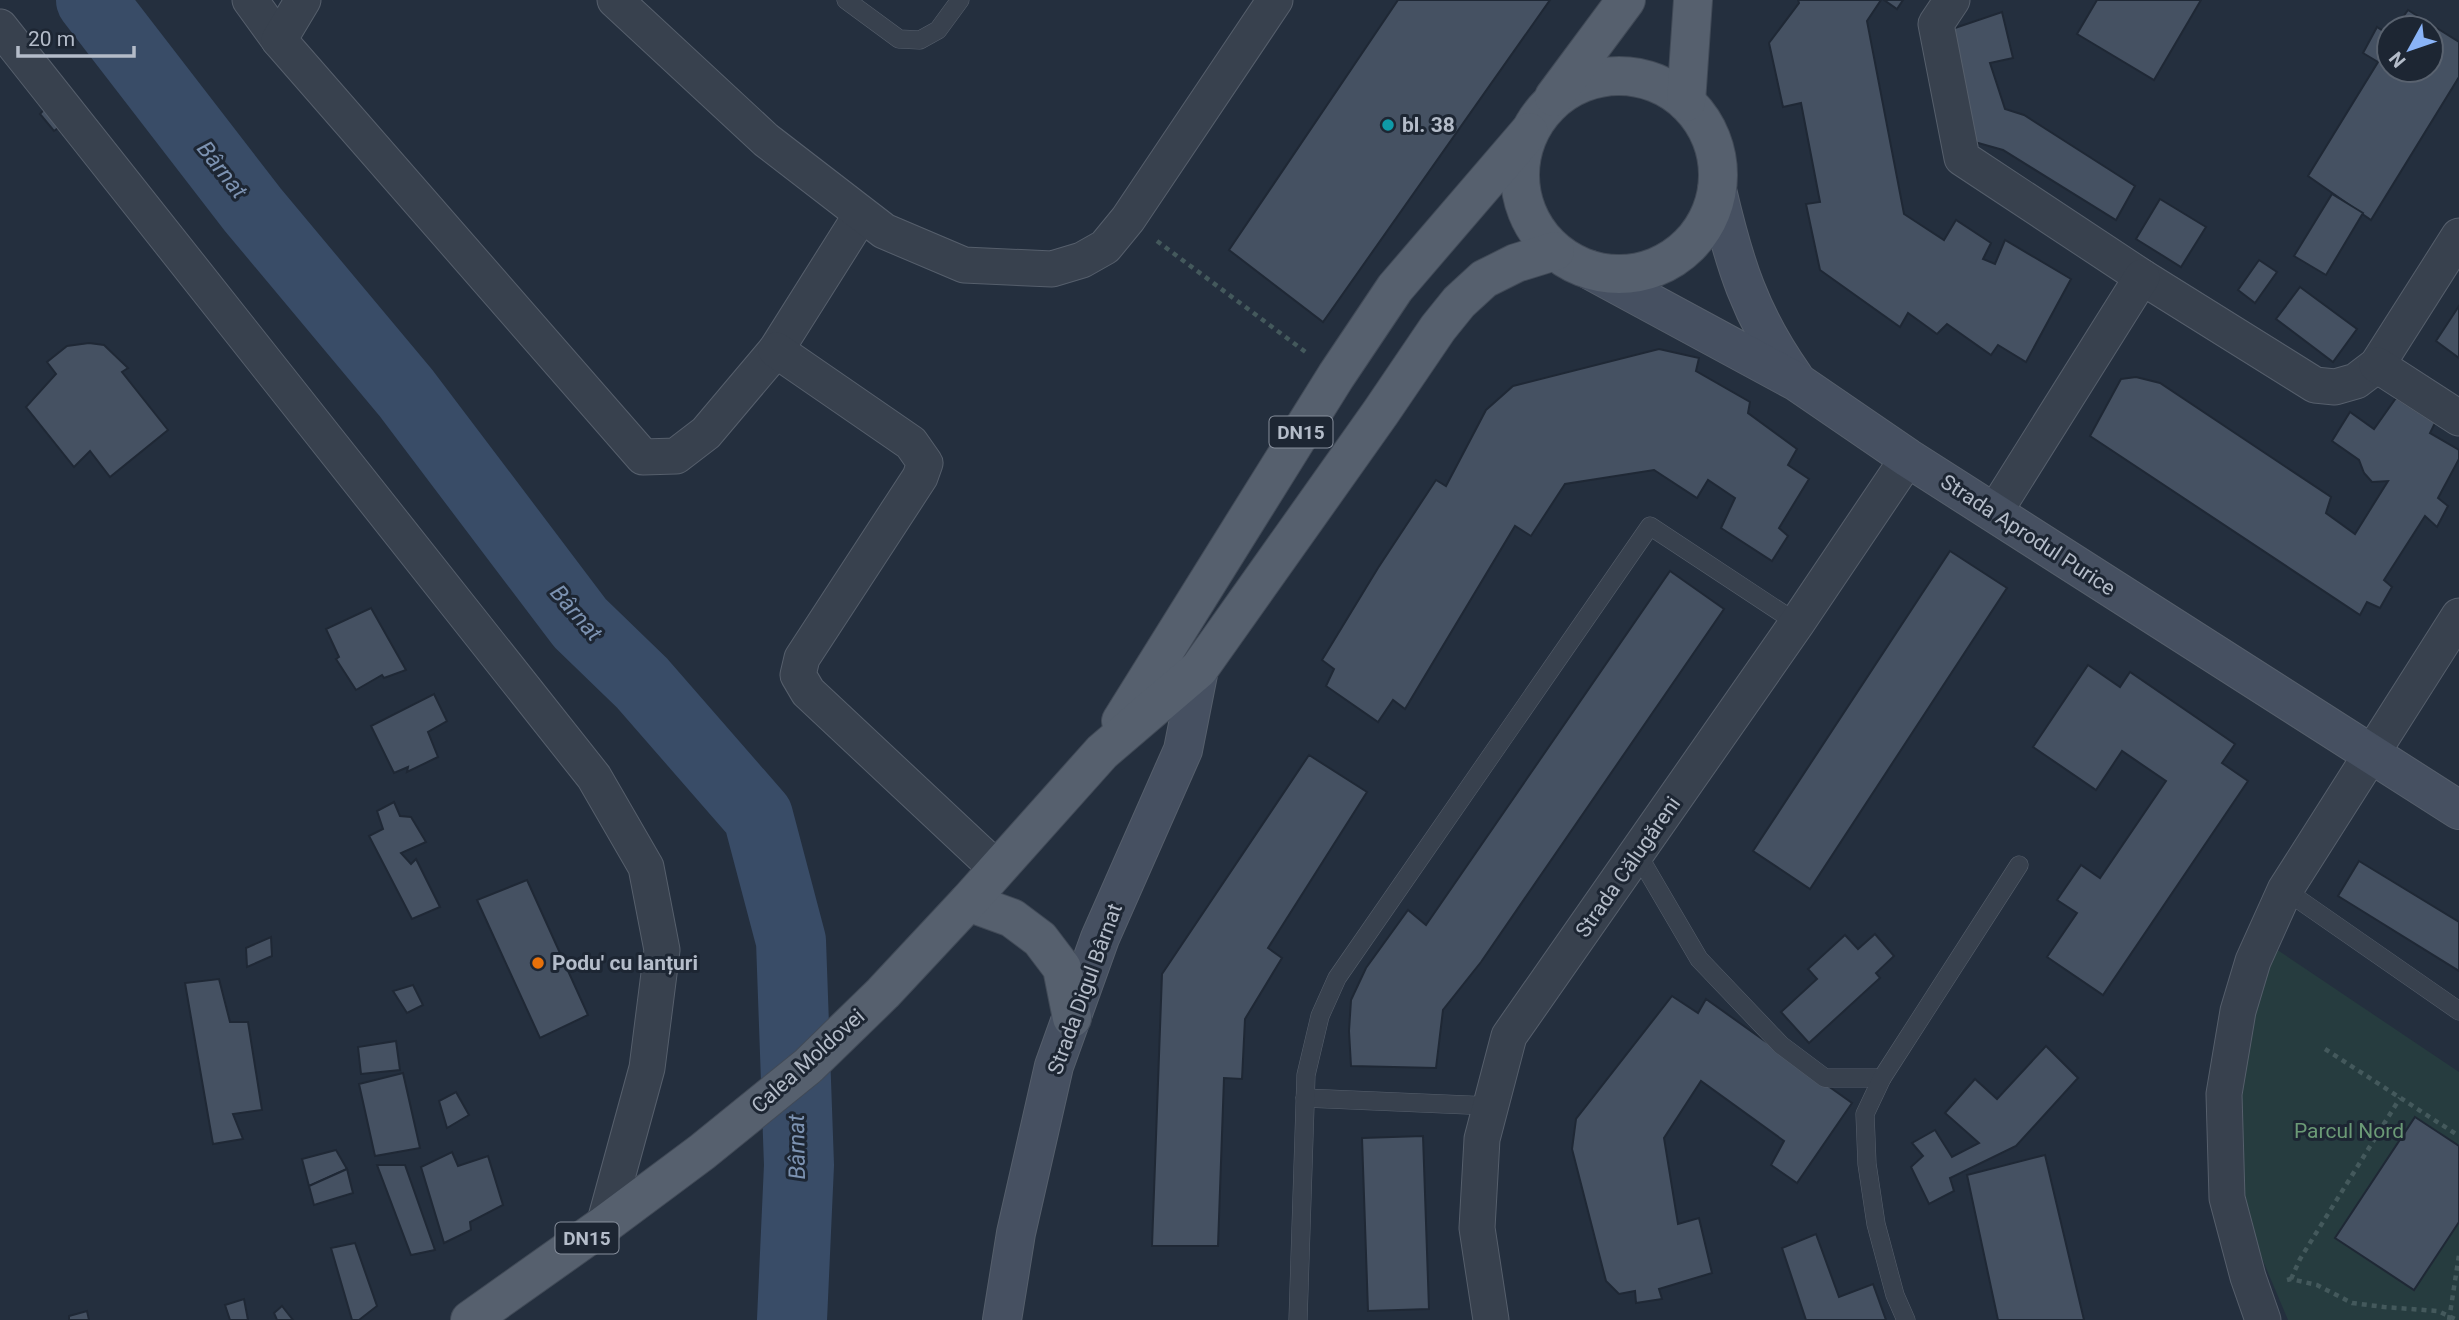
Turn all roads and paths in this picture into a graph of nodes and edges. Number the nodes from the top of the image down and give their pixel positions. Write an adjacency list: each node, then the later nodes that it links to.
1 (250, 0): 11 (street)
2 (303, 0): 11 (street)
3 (615, 0): 15 (street)
4 (846, 0): 5 (lane)
5 (960, 0)
6 (1275, 0): 16 (street)
7 (1626, 0): 13 (main road, DN15)
8 (1693, 0): 12 (main road)
9 (1952, 0): 20 (street)
10 (0, 27): 48 (street)
11 (279, 40): 21 (street)
12 (1686, 102): 13 (main road, DN15); 14 (main road, DN15)
13 (1538, 120): 18 (main road, DN15); 23 (main road, DN15)
14 (1717, 190): 19 (main road, DN15); 24 (street)
15 (861, 215): 16 (street); 21 (street)
16 (1128, 219): 23 (path)
17 (2459, 236): 22 (street)
18 (1555, 251): 19 (main road, DN15); 31 (main road, DN15)
19 (1590, 270): 24 (street, Strada Aprodul Purice)
20 (2142, 277): 22 (street); 28 (street)
21 (776, 350): 37 (street)
22 (2377, 365): 25 (street)
23 (1336, 376): 27 (main road, DN15)
24 (1797, 382): 26 (street, Strada Aprodul Purice)
25 (2459, 418)
26 (1908, 458): 28 (street, Strada Aprodul Purice); 30 (street, Strada Călugăreni)
27 (1271, 481): 31 (main road); 32 (main road, DN15)
28 (1994, 513): 33 (street, Strada Aprodul Purice)
29 (2459, 616): 33 (street)
30 (1797, 623): 35 (street, Strada Călugăreni); 44 (lane)
31 (1199, 669): 32 (main road, DN15); 41 (street, Strada Digul Bârnat)
32 (1102, 752): 37 (main road, Calea Moldovei / DN15)
33 (2371, 753): 34 (street, Strada Aprodul Purice); 38 (street)
34 (2459, 810)
35 (1637, 853): 43 (lane); 46 (street, Strada Călugăreni)
36 (2019, 865): 43 (lane)
37 (997, 869): 39 (main road, Calea Moldovei / DN15)
38 (2285, 890): 40 (lane); 51 (street)
39 (968, 902): 41 (main road); 48 (main road, Calea Moldovei / DN15)
40 (2459, 1011)
41 (1072, 1018): 54 (street, Strada Digul Bârnat)
42 (2325, 1049): 45 (path)
43 (1882, 1078): 57 (lane)
44 (1305, 1098): 46 (lane); 55 (lane)
45 (2400, 1098): 47 (path); 50 (path)
46 (1491, 1106): 56 (street, Strada Călugăreni)
47 (2459, 1136)
48 (604, 1226): 53 (main road, Calea Moldovei / DN15)
49 (2459, 1255): 52 (path)
50 (2291, 1279): 51 (path); 52 (path)
51 (2258, 1306)
52 (2449, 1318): 58 (path)
53 (470, 1320)
54 (1002, 1320)
55 (1298, 1320)
56 (1492, 1320)
57 (1906, 1320)
58 (2457, 1320)

